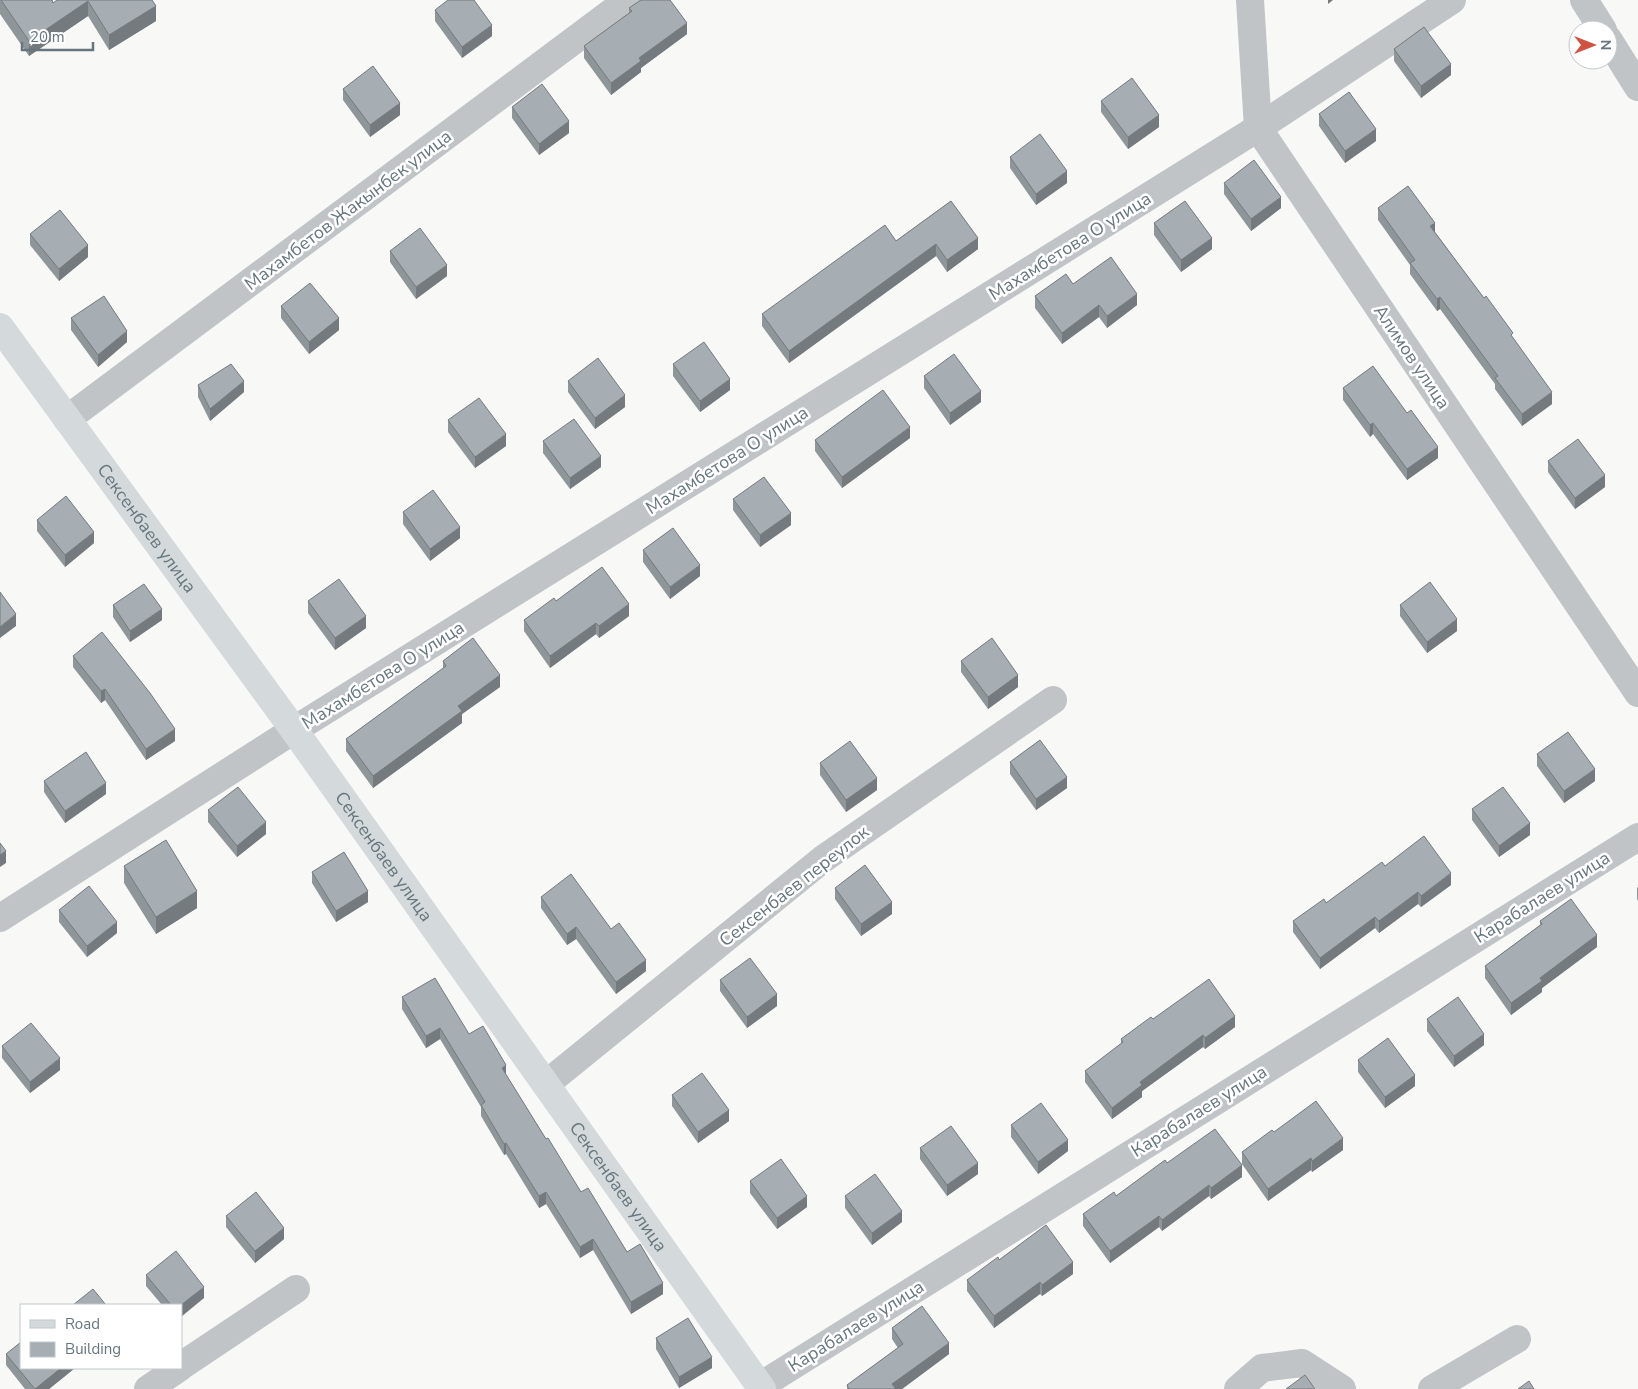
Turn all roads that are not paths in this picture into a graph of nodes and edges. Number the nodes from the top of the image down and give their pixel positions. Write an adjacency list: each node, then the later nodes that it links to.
1 (628, 0): 10 (street, Махамбетов Жакынбек улица)
2 (1250, 0): 8 (street)
3 (1452, 0): 8 (street, Махамбетова О улица)
4 (1584, 0): 5 (street)
5 (1597, 20)
6 (1618, 54): 7 (street)
7 (1638, 87)
8 (1258, 128): 11 (street, Алимов улица); 13 (street, Махамбетова О улица)
9 (0, 327): 10 (street, Сексенбаев улица)
10 (68, 419): 13 (street, Сексенбаев улица)
11 (1638, 693)
12 (1053, 700): 16 (street, Сексенбаев переулок)
13 (294, 730): 15 (street, Махамбетова О улица); 16 (street, Сексенбаев улица)
14 (1638, 837): 21 (street, Карабалаев улица)
15 (0, 918)
16 (546, 1084): 21 (street, Сексенбаев улица)
17 (296, 1289): 19 (street)
18 (1517, 1339): 25 (street)
19 (182, 1366)
20 (177, 1369): 22 (street)
21 (761, 1388)
22 (148, 1389)
23 (1238, 1389): 24 (street)
24 (1342, 1389)
25 (1432, 1389)

